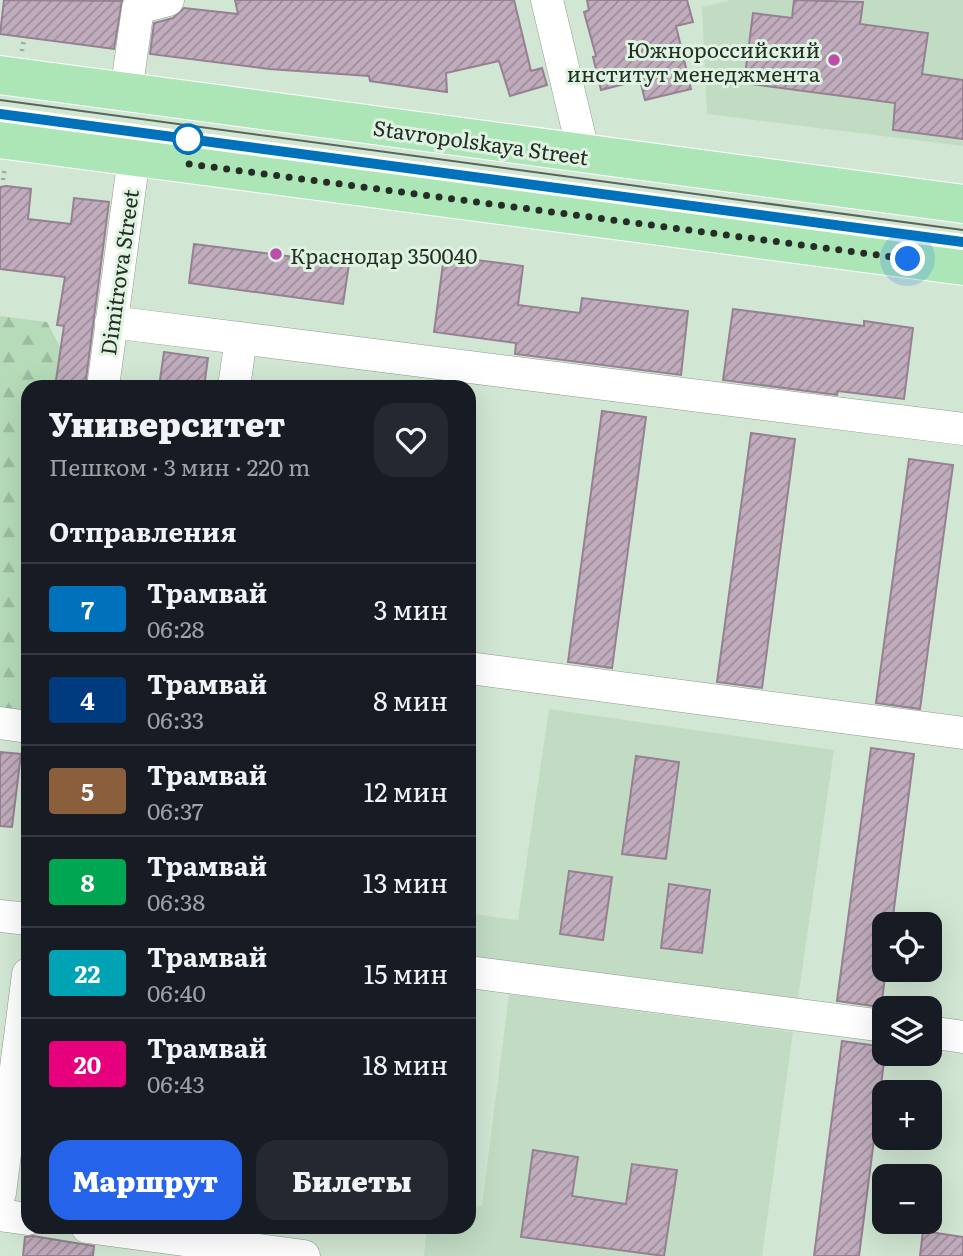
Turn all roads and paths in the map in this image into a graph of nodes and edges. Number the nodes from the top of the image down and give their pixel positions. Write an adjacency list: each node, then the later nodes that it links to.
1 (168, 0): 4 (street)
2 (547, 0): 6 (street)
3 (0, 75): 4 (main road, Stavropolskaya Street)
4 (125, 92): 6 (main road, Stavropolskaya Street)
5 (0, 139): 7 (main road)
6 (584, 155): 8 (main road, Stavropolskaya Street)
7 (134, 157): 9 (main road); 10 (street, Dimitrova Street)
8 (963, 204)
9 (963, 266)
10 (111, 322): 11 (street); 12 (street, Dimitrova Street)
11 (241, 338): 13 (street); 14 (street)
12 (104, 380)
13 (235, 380)
14 (963, 429)
15 (476, 669): 18 (street)
16 (0, 723): 17 (street)
17 (21, 726)
18 (963, 733)
19 (0, 916): 20 (street)
20 (21, 918)
21 (476, 973): 22 (street)
22 (872, 1024)
23 (21, 1028): 26 (street)
24 (942, 1034): 25 (street)
25 (963, 1037)
26 (1, 1181)
27 (0, 1215): 28 (street)
28 (21, 1218)
29 (157, 1234): 30 (street)
30 (304, 1256)

